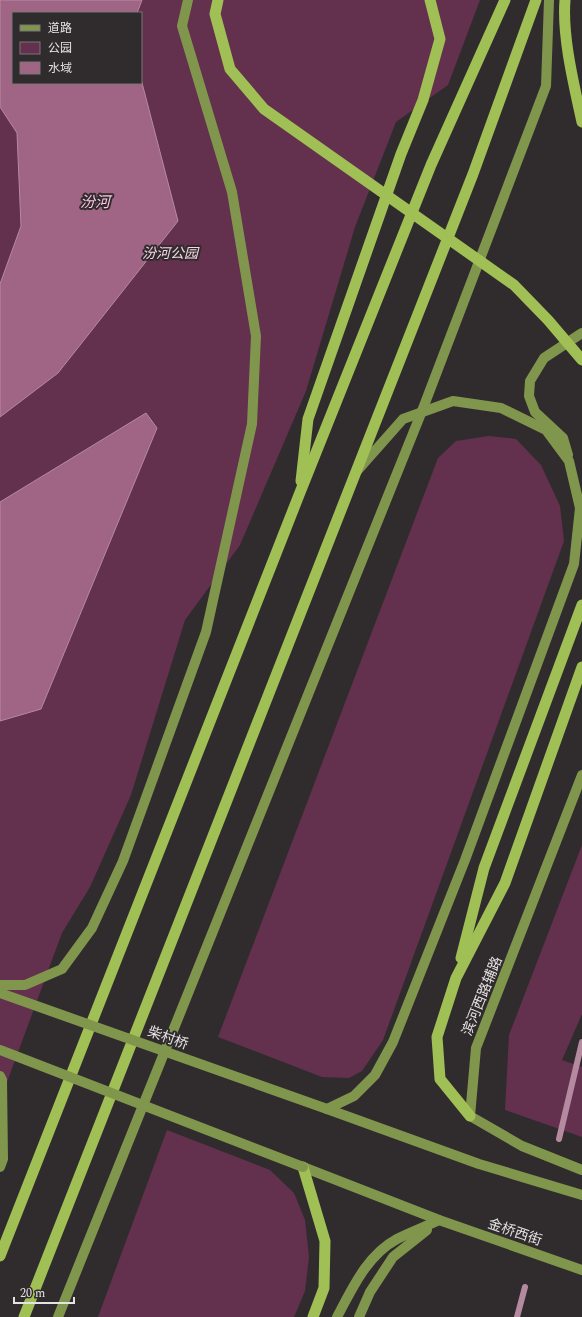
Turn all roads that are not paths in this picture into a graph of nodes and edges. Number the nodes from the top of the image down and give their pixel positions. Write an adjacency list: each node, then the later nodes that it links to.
1 (188, 0): 19 (main road)
2 (218, 0): 10 (highway, bridge)
3 (430, 0): 14 (highway)
4 (505, 0): 14 (highway)
5 (536, 0): 13 (highway)
6 (549, 0): 11 (main road)
7 (565, 0): 8 (highway)
8 (582, 122)
9 (582, 333): 12 (main road)
10 (582, 360)
11 (422, 411): 12 (main road); 13 (main road); 33 (main road)
12 (569, 460): 23 (main road)
13 (356, 472): 32 (highway)
14 (299, 495): 30 (highway)
15 (582, 605): 18 (highway)
16 (582, 667): 18 (highway)
17 (582, 775): 24 (main road, 滨河西路辅路)
18 (456, 978): 24 (highway)
19 (0, 985)
20 (0, 993): 23 (main road, 柴村桥, bridge)
21 (0, 1050): 26 (main road, bridge)
22 (0, 1076): 25 (main road)
23 (327, 1109): 28 (main road, 柴村桥)
24 (470, 1116): 27 (main road)
25 (0, 1166)
26 (303, 1167): 29 (main road, 金桥西街); 34 (highway)
27 (582, 1170)
28 (582, 1195)
29 (439, 1220): 31 (main road, 金桥西街); 35 (main road); 36 (main road)
30 (0, 1256)
31 (582, 1270)
32 (24, 1317)
33 (58, 1317)
34 (313, 1317)
35 (337, 1317)
36 (359, 1317)

